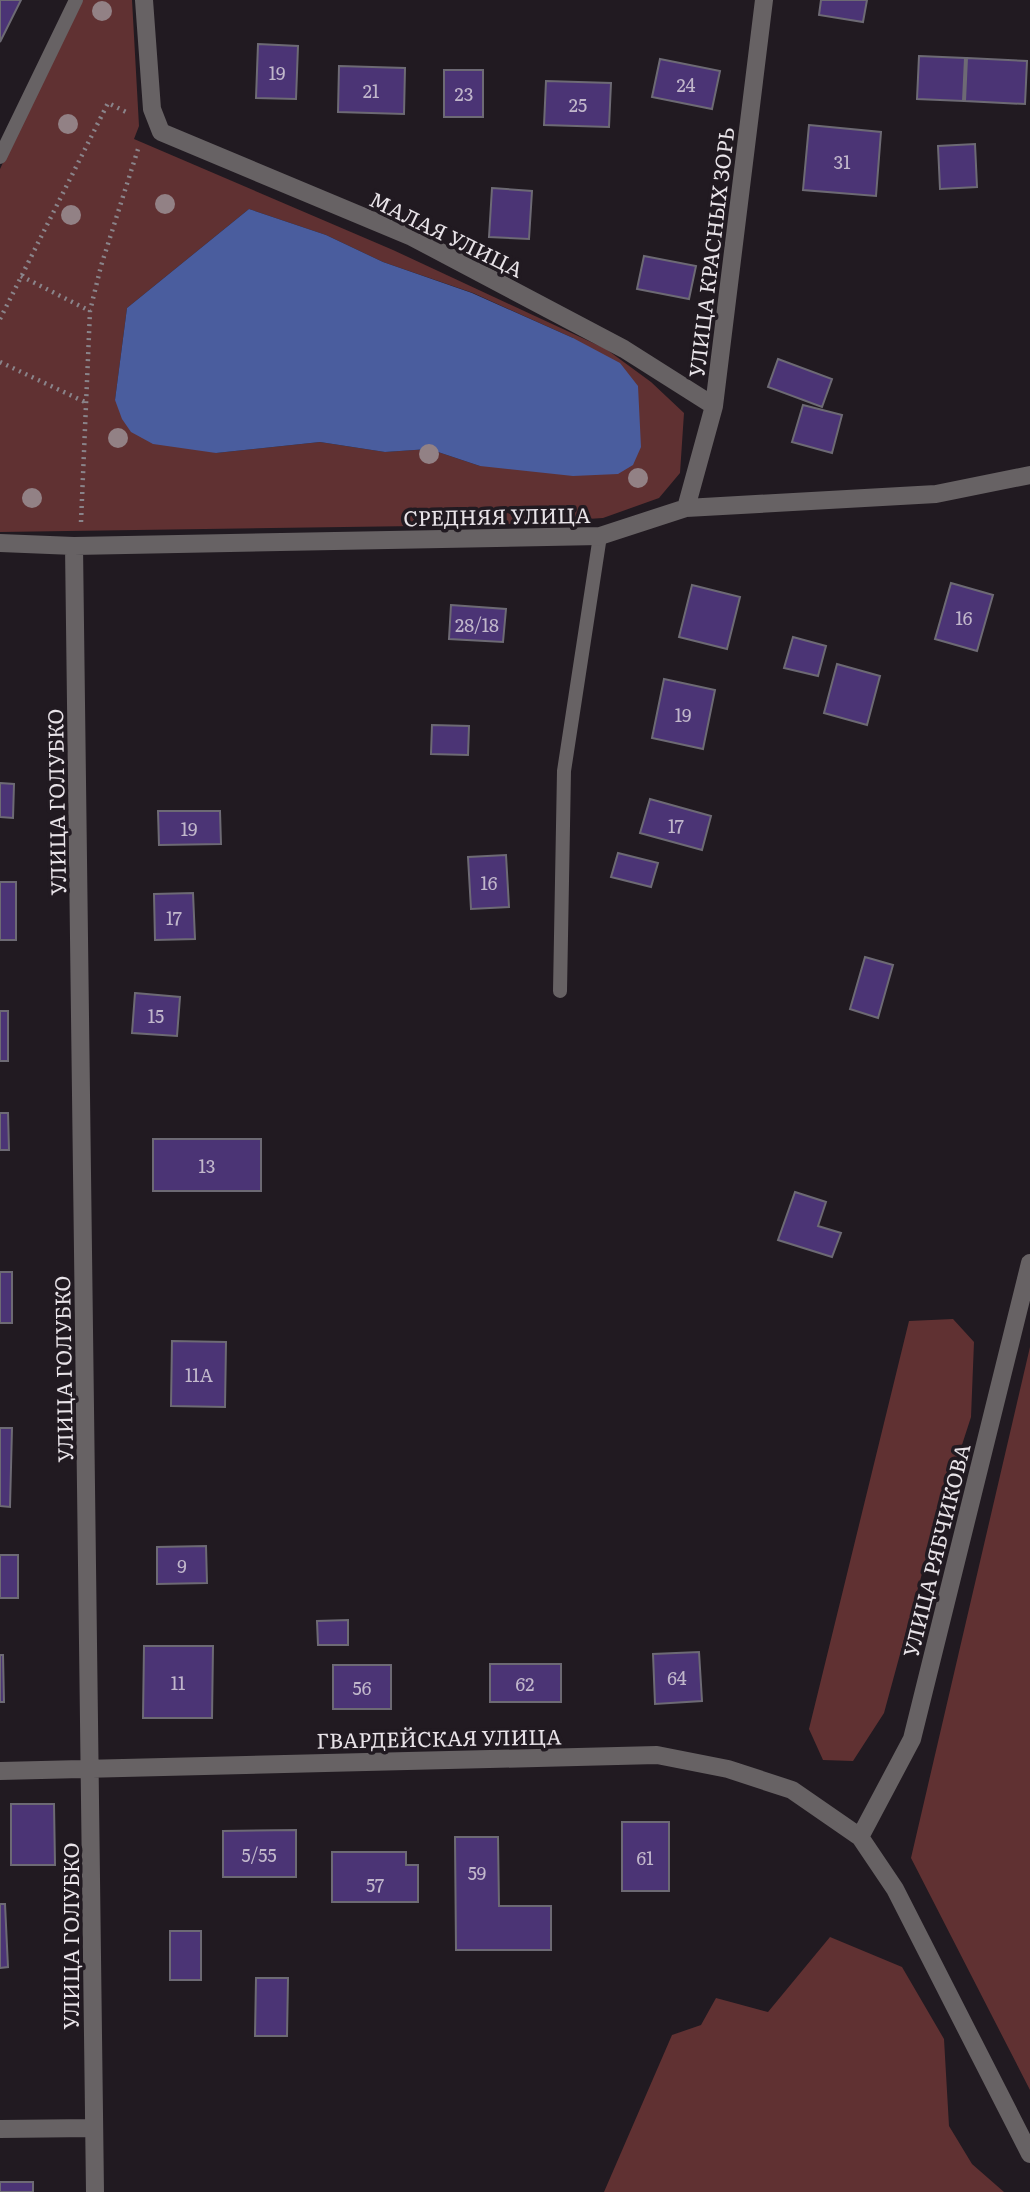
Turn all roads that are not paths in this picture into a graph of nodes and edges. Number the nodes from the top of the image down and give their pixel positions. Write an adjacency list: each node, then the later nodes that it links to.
1 (76, 0): 4 (lane)
2 (144, 0): 5 (street, МАЛАЯ УЛИЦА)
3 (764, 0): 5 (street, УЛИЦА КРАСНЫХ ЗОРЬ)
4 (0, 157)
5 (713, 406): 7 (street, УЛИЦА КРАСНЫХ ЗОРЬ)
6 (1030, 475): 7 (street, СРЕДНЯЯ УЛИЦА)
7 (686, 508): 8 (street, СРЕДНЯЯ УЛИЦА)
8 (600, 536): 10 (street, СРЕДНЯЯ УЛИЦА); 11 (lane)
9 (0, 543): 10 (street, СРЕДНЯЯ УЛИЦА)
10 (74, 546): 13 (street, УЛИЦА ГОЛУБКО)
11 (560, 991)
12 (1030, 1263): 15 (street, УЛИЦА РЯБЧИКОВА)
13 (90, 1768): 14 (street, ГВАРДЕЙСКАЯ УЛИЦА); 15 (street, ГВАРДЕЙСКАЯ УЛИЦА); 16 (street, УЛИЦА ГОЛУБКО)
14 (0, 1771)
15 (860, 1838): 18 (street)
16 (92, 2128): 17 (street); 19 (street, УЛИЦА ГОЛУБКО)
17 (0, 2129)
18 (1030, 2154)
19 (95, 2192)

